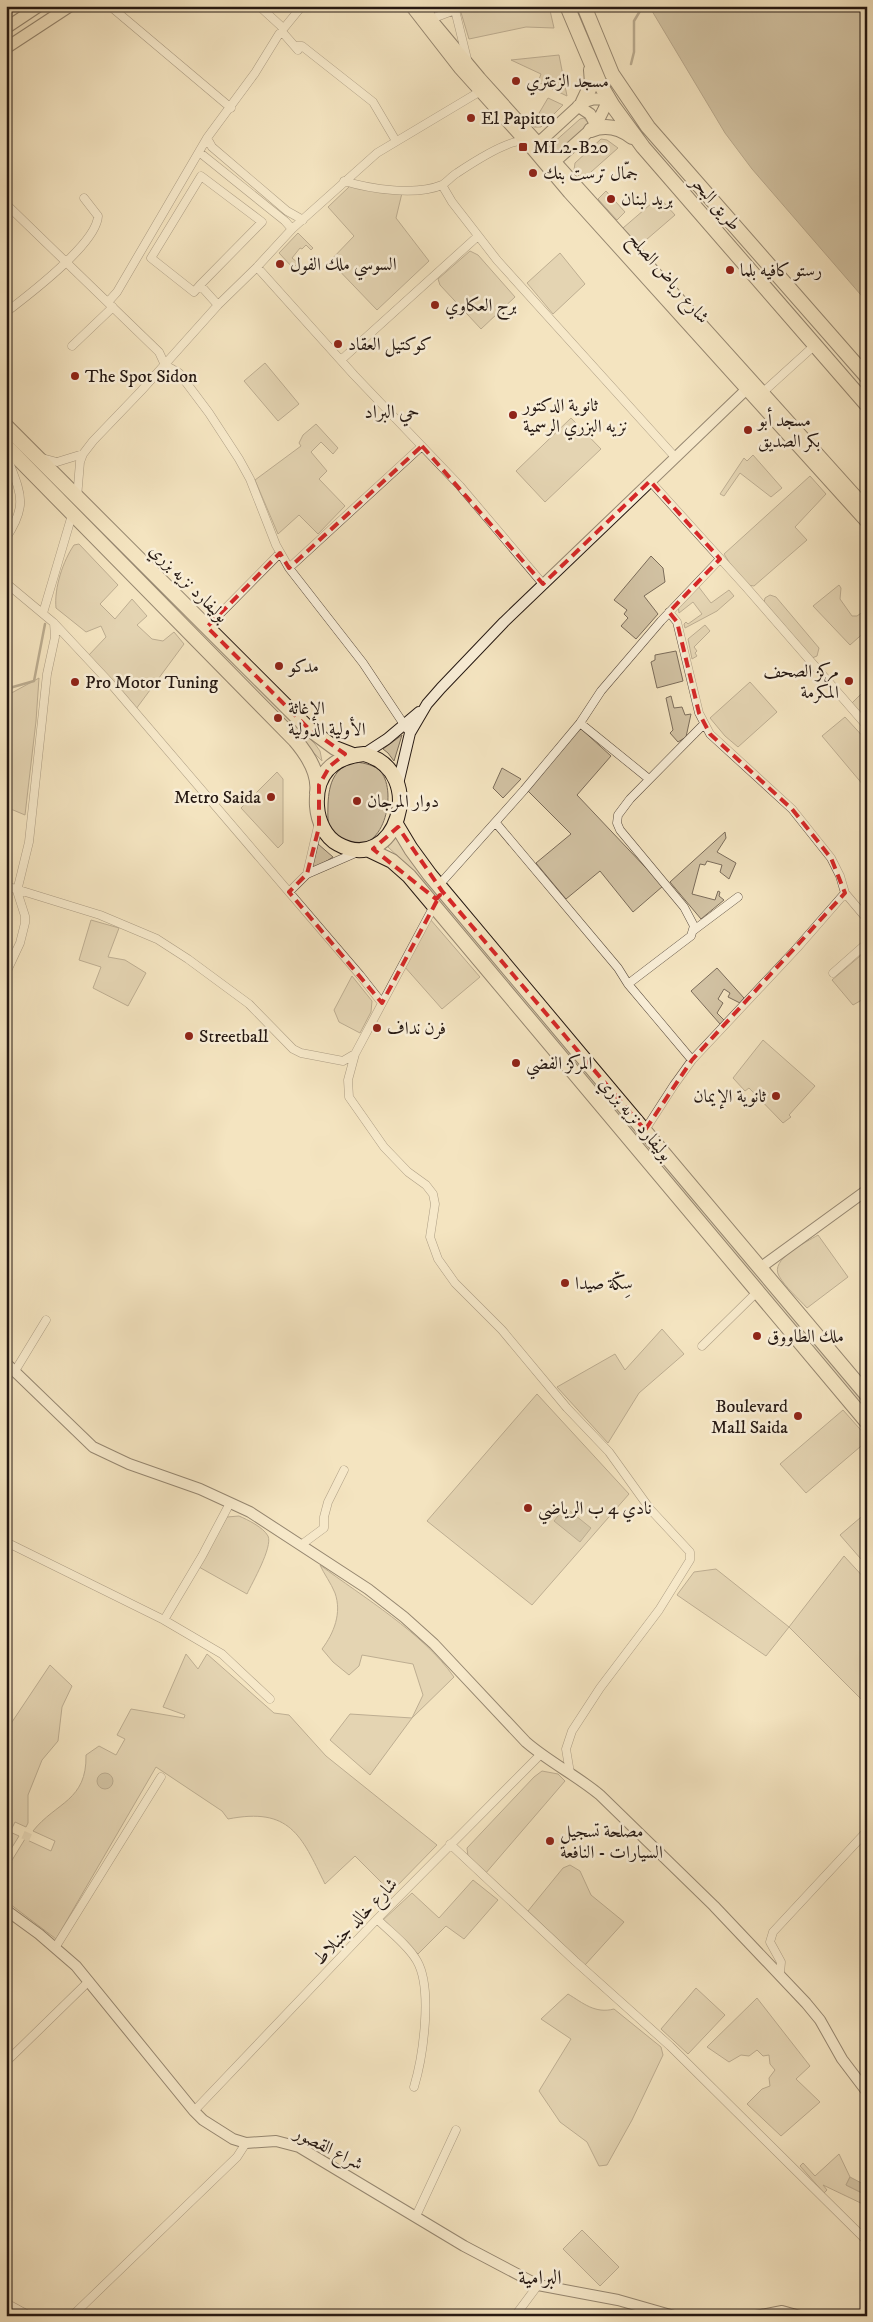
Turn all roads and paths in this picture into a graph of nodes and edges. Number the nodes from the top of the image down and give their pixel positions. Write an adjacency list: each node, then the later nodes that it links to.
1 (40, 6): 11 (main road); 13 (main road)
2 (70, 6): 11 (main road)
3 (110, 6): 22 (street)
4 (259, 6): 14 (street)
5 (302, 6): 14 (street)
6 (411, 6): 19 (main road, شارع رياض الصلح)
7 (423, 6): 12 (main road, شارع رياض الصلح)
8 (567, 6): 16 (highway, طريق البحر)
9 (584, 6): 18 (highway, طريق البحر)
10 (455, 8): 12 (street); 17 (street)
11 (52, 17): 15 (main road)
12 (431, 19): 17 (main road, شارع رياض الصلح)
13 (6, 28)
14 (282, 31): 22 (street); 26 (street)
15 (6, 48)
16 (589, 60): 20 (highway, طريق البحر); 21 (highway)
17 (468, 63): 27 (main road, شارع رياض الصلح)
18 (609, 66): 20 (highway); 23 (highway, طريق البحر)
19 (480, 92): 26 (street); 27 (main road, شارع رياض الصلح)
20 (609, 99): 21 (main road); 23 (highway); 24 (main road); 28 (highway, طريق البحر)
21 (581, 104): 24 (main road); 27 (main road)
22 (231, 108): 25 (street)
23 (636, 109): 48 (highway, طريق البحر)
24 (593, 128): 28 (highway); 30 (main road)
25 (207, 138): 29 (street); 35 (street)
26 (396, 141): 31 (street)
27 (532, 144): 30 (main road, شارع رياض الصلح); 32 (street)
28 (643, 147): 44 (highway, طريق البحر)
29 (200, 152): 36 (street); 41 (street)
30 (552, 165): 49 (main road, شارع رياض الصلح)
31 (344, 181): 32 (street); 35 (street)
32 (442, 185): 37 (street)
33 (84, 198): 38 (street)
34 (6, 204): 38 (street)
35 (302, 220): 36 (street)
36 (292, 229): 39 (street)
37 (478, 236): 46 (street); 57 (street)
38 (67, 263): 41 (street); 43 (street)
39 (257, 267): 42 (street); 46 (street)
40 (200, 285): 40 (street); 42 (street)
41 (111, 305): 45 (street); 47 (street)
42 (218, 305): 47 (street)
43 (9, 310)
44 (815, 345): 50 (street); 51 (highway, طريق البحر)
45 (72, 346)
46 (341, 360): 53 (street)
47 (165, 365): 54 (street); 64 (street)
48 (867, 377)
49 (750, 386): 50 (main road, شارع رياض الصلح); 57 (street)
50 (759, 396): 60 (main road, شارع رياض الصلح); 62 (main road, شارع رياض الصلح)
51 (866, 402)
52 (6, 426): 56 (highway, بوليفارد نزيه بزري)
53 (422, 446): 66 (street); 68 (street)
54 (83, 454): 56 (street); 59 (street)
55 (9, 455): 61 (highway, بوليفارد نزيه بزري); 63 (street)
56 (37, 457): 59 (highway, بوليفارد نزيه بزري)
57 (675, 457): 58 (street)
58 (650, 481): 65 (street); 68 (street)
59 (77, 498): 72 (highway, بوليفارد نزيه بزري)
60 (867, 508)
61 (72, 515): 70 (street); 80 (highway, بوليفارد نزيه بزري)
62 (867, 523)
63 (6, 538)
64 (280, 553): 66 (street); 72 (street)
65 (720, 559): 69 (street); 75 (street)
66 (289, 568): 76 (street)
67 (6, 583): 70 (street)
68 (543, 584): 76 (street)
69 (669, 612): 73 (street); 74 (street)
70 (43, 613): 71 (street)
71 (54, 623): 88 (street); 89 (street)
72 (207, 628): 77 (highway, بوليفارد نزيه بزري)
73 (580, 723): 78 (street); 82 (street)
74 (703, 725): 78 (street); 90 (street)
75 (867, 726)
76 (407, 729): 77 (street); 79 (street)
77 (359, 755): 79 (highway); 80 (highway)
78 (649, 779): 94 (street)
79 (398, 784): 83 (highway)
80 (318, 793): 81 (highway)
81 (318, 817): 84 (highway); 85 (street)
82 (496, 823): 86 (street); 98 (street)
83 (396, 824): 84 (highway); 86 (highway, بوليفارد نزيه بزري)
84 (365, 850): 85 (street); 92 (highway, بوليفارد نزيه بزري)
85 (307, 874): 89 (street)
86 (439, 885): 102 (highway, بوليفارد نزيه بزري)
87 (6, 886): 88 (street)
88 (17, 891): 96 (street); 100 (street)
89 (288, 892): 99 (street)
90 (844, 893): 93 (street); 101 (street)
91 (738, 897): 94 (street)
92 (434, 906): 99 (street); 105 (highway, بوليفارد نزيه بزري)
93 (866, 917)
94 (694, 930): 98 (street)
95 (867, 943): 97 (street)
96 (6, 973)
97 (833, 973)
98 (628, 984): 101 (street)
99 (382, 1003): 100 (street)
100 (355, 1054): 119 (street)
101 (692, 1060): 102 (street)
102 (645, 1130): 104 (highway, بوليفارد نزيه بزري)
103 (867, 1190): 104 (street)
104 (760, 1268): 110 (highway, بوليفارد نزيه بزري)
105 (757, 1292): 107 (street); 111 (highway, بوليفارد نزيه بزري)
106 (46, 1320): 109 (street)
107 (702, 1346)
108 (6, 1363): 109 (street)
109 (15, 1371): 113 (street)
110 (867, 1395)
111 (867, 1422)
112 (344, 1470): 115 (street)
113 (230, 1503): 115 (street); 116 (street)
114 (6, 1542): 116 (street)
115 (301, 1545): 118 (street)
116 (164, 1620): 117 (street)
117 (270, 1699)
118 (540, 1755): 119 (street); 122 (street, شارع خالد جنبلاط)
119 (570, 1773): 126 (street)
120 (161, 1777): 125 (street)
121 (867, 1831): 126 (street)
122 (450, 1844): 124 (street, شارع خالد جنبلاط); 135 (street)
123 (6, 1910): 125 (street, شراع القصور)
124 (377, 1919): 129 (street); 131 (street, شارع خالد جنبلاط)
125 (55, 1948): 127 (street, شراع القصور)
126 (780, 1974): 130 (street)
127 (89, 1981): 128 (street); 131 (street, شراع القصور)
128 (6, 2062)
129 (414, 2087)
130 (867, 2092)
131 (194, 2112): 133 (street, شراع القصور)
132 (456, 2130): 134 (street)
133 (246, 2142): 134 (street, شراع القصور); 139 (street)
134 (416, 2216): 136 (street, شراع القصور)
135 (867, 2241)
136 (538, 2285): 140 (street); 141 (street, شراع القصور)
137 (6, 2303): 138 (street)
138 (30, 2316)
139 (72, 2316)
140 (515, 2316)
141 (674, 2316)
142 (756, 2316): 143 (street)
143 (800, 2316)

